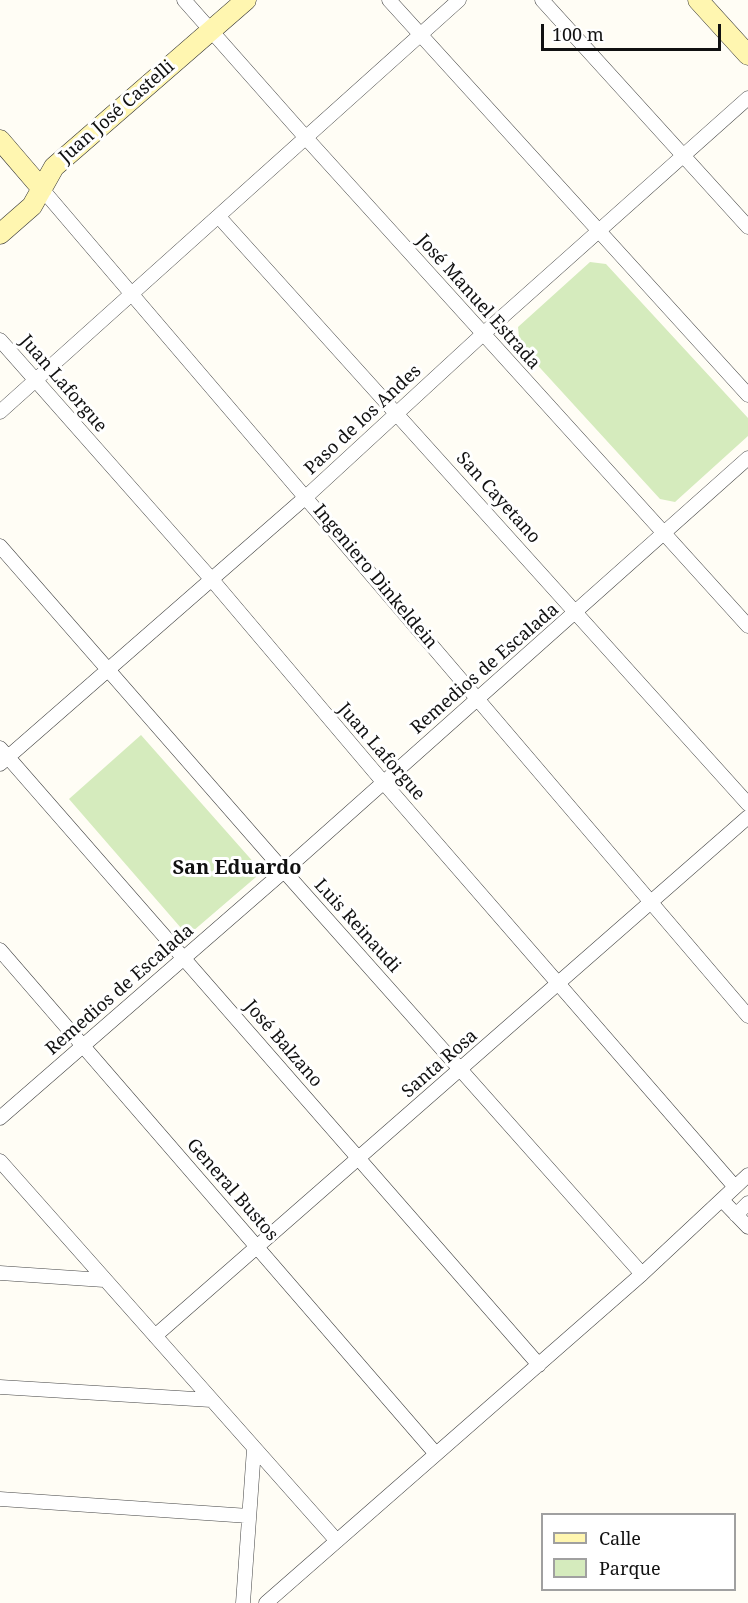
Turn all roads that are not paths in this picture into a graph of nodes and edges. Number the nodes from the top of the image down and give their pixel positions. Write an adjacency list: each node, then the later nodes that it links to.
1 (184, 0): 7 (street, José Manuel Estrada)
2 (246, 0): 7 (main road, Juan José Castelli)
3 (389, 0): 8 (street)
4 (459, 0): 8 (street)
5 (542, 0): 13 (street)
6 (698, 0): 9 (main road)
7 (211, 30): 11 (street, José Manuel Estrada); 14 (main road, Juan José Castelli)
8 (420, 35): 11 (street); 17 (street)
9 (748, 55)
10 (748, 98): 13 (street, Paso de los Andes)
11 (307, 139): 15 (street); 20 (street, José Manuel Estrada)
12 (0, 140): 14 (main road, Ingeniero Dinkeldein)
13 (684, 156): 16 (street); 17 (street, Paso de los Andes)
14 (42, 189): 18 (main road, Juan José Castelli); 19 (street, Ingeniero Dinkeldein)
15 (219, 217): 19 (street); 25 (street, San Cayetano)
16 (748, 226)
17 (599, 231): 20 (street, Paso de los Andes); 23 (street)
18 (0, 234)
19 (132, 295): 22 (street); 27 (street, Ingeniero Dinkeldein)
20 (483, 334): 25 (street, Paso de los Andes); 28 (street, José Manuel Estrada)
21 (0, 340): 22 (street, Juan Laforgue)
22 (35, 381): 24 (street); 30 (street, Juan Laforgue)
23 (748, 395)
24 (0, 412)
25 (397, 412): 27 (street, Paso de los Andes); 31 (street, San Cayetano)
26 (748, 458): 28 (street, Remedios de Escalada)
27 (307, 496): 30 (street, Paso de los Andes); 34 (street, Ingeniero Dinkeldein)
28 (664, 534): 31 (street, Remedios de Escalada); 32 (street, José Manuel Estrada)
29 (0, 546): 33 (street, Luis Reinaudi)
30 (213, 580): 33 (street, Paso de los Andes); 36 (street, Juan Laforgue)
31 (576, 613): 34 (street, Remedios de Escalada); 37 (street, San Cayetano)
32 (748, 626)
33 (110, 671): 35 (street, Paso de los Andes); 39 (street, Luis Reinaudi)
34 (477, 699): 36 (street, Remedios de Escalada); 40 (street, Ingeniero Dinkeldein)
35 (3, 756): 42 (street, José Balzano)
36 (384, 783): 39 (street, Remedios de Escalada); 43 (street, Juan Laforgue)
37 (748, 804)
38 (748, 817): 40 (street, Santa Rosa)
39 (284, 871): 42 (street, Remedios de Escalada); 46 (street, Luis Reinaudi)
40 (652, 904): 43 (street, Santa Rosa); 44 (street, Ingeniero Dinkeldein)
41 (0, 950): 45 (street, General Bustos)
42 (184, 958): 45 (street, Remedios de Escalada); 48 (street, José Balzano)
43 (560, 984): 46 (street, Santa Rosa); 51 (street, Juan Laforgue)
44 (748, 1016)
45 (84, 1046): 47 (street, Remedios de Escalada); 56 (street, General Bustos)
46 (460, 1071): 48 (street, Santa Rosa); 58 (street, Luis Reinaudi)
47 (0, 1118)
48 (360, 1158): 56 (street, Santa Rosa); 61 (street, José Balzano)
49 (0, 1161): 59 (street)
50 (748, 1175): 51 (street)
51 (735, 1187): 52 (street)
52 (722, 1200): 54 (street); 58 (street)
53 (748, 1203): 54 (street)
54 (736, 1215): 55 (street)
55 (748, 1227)
56 (257, 1247): 60 (street, Santa Rosa); 65 (street, General Bustos)
57 (0, 1273): 59 (street)
58 (642, 1274): 61 (street)
59 (104, 1280): 60 (street)
60 (155, 1336): 63 (street)
61 (539, 1365): 65 (street)
62 (0, 1387): 63 (street)
63 (211, 1400): 64 (street)
64 (254, 1449): 67 (street); 68 (street)
65 (436, 1454): 68 (street)
66 (0, 1499): 67 (street)
67 (249, 1516): 69 (street)
68 (337, 1541): 70 (street)
69 (243, 1603)
70 (266, 1603)

